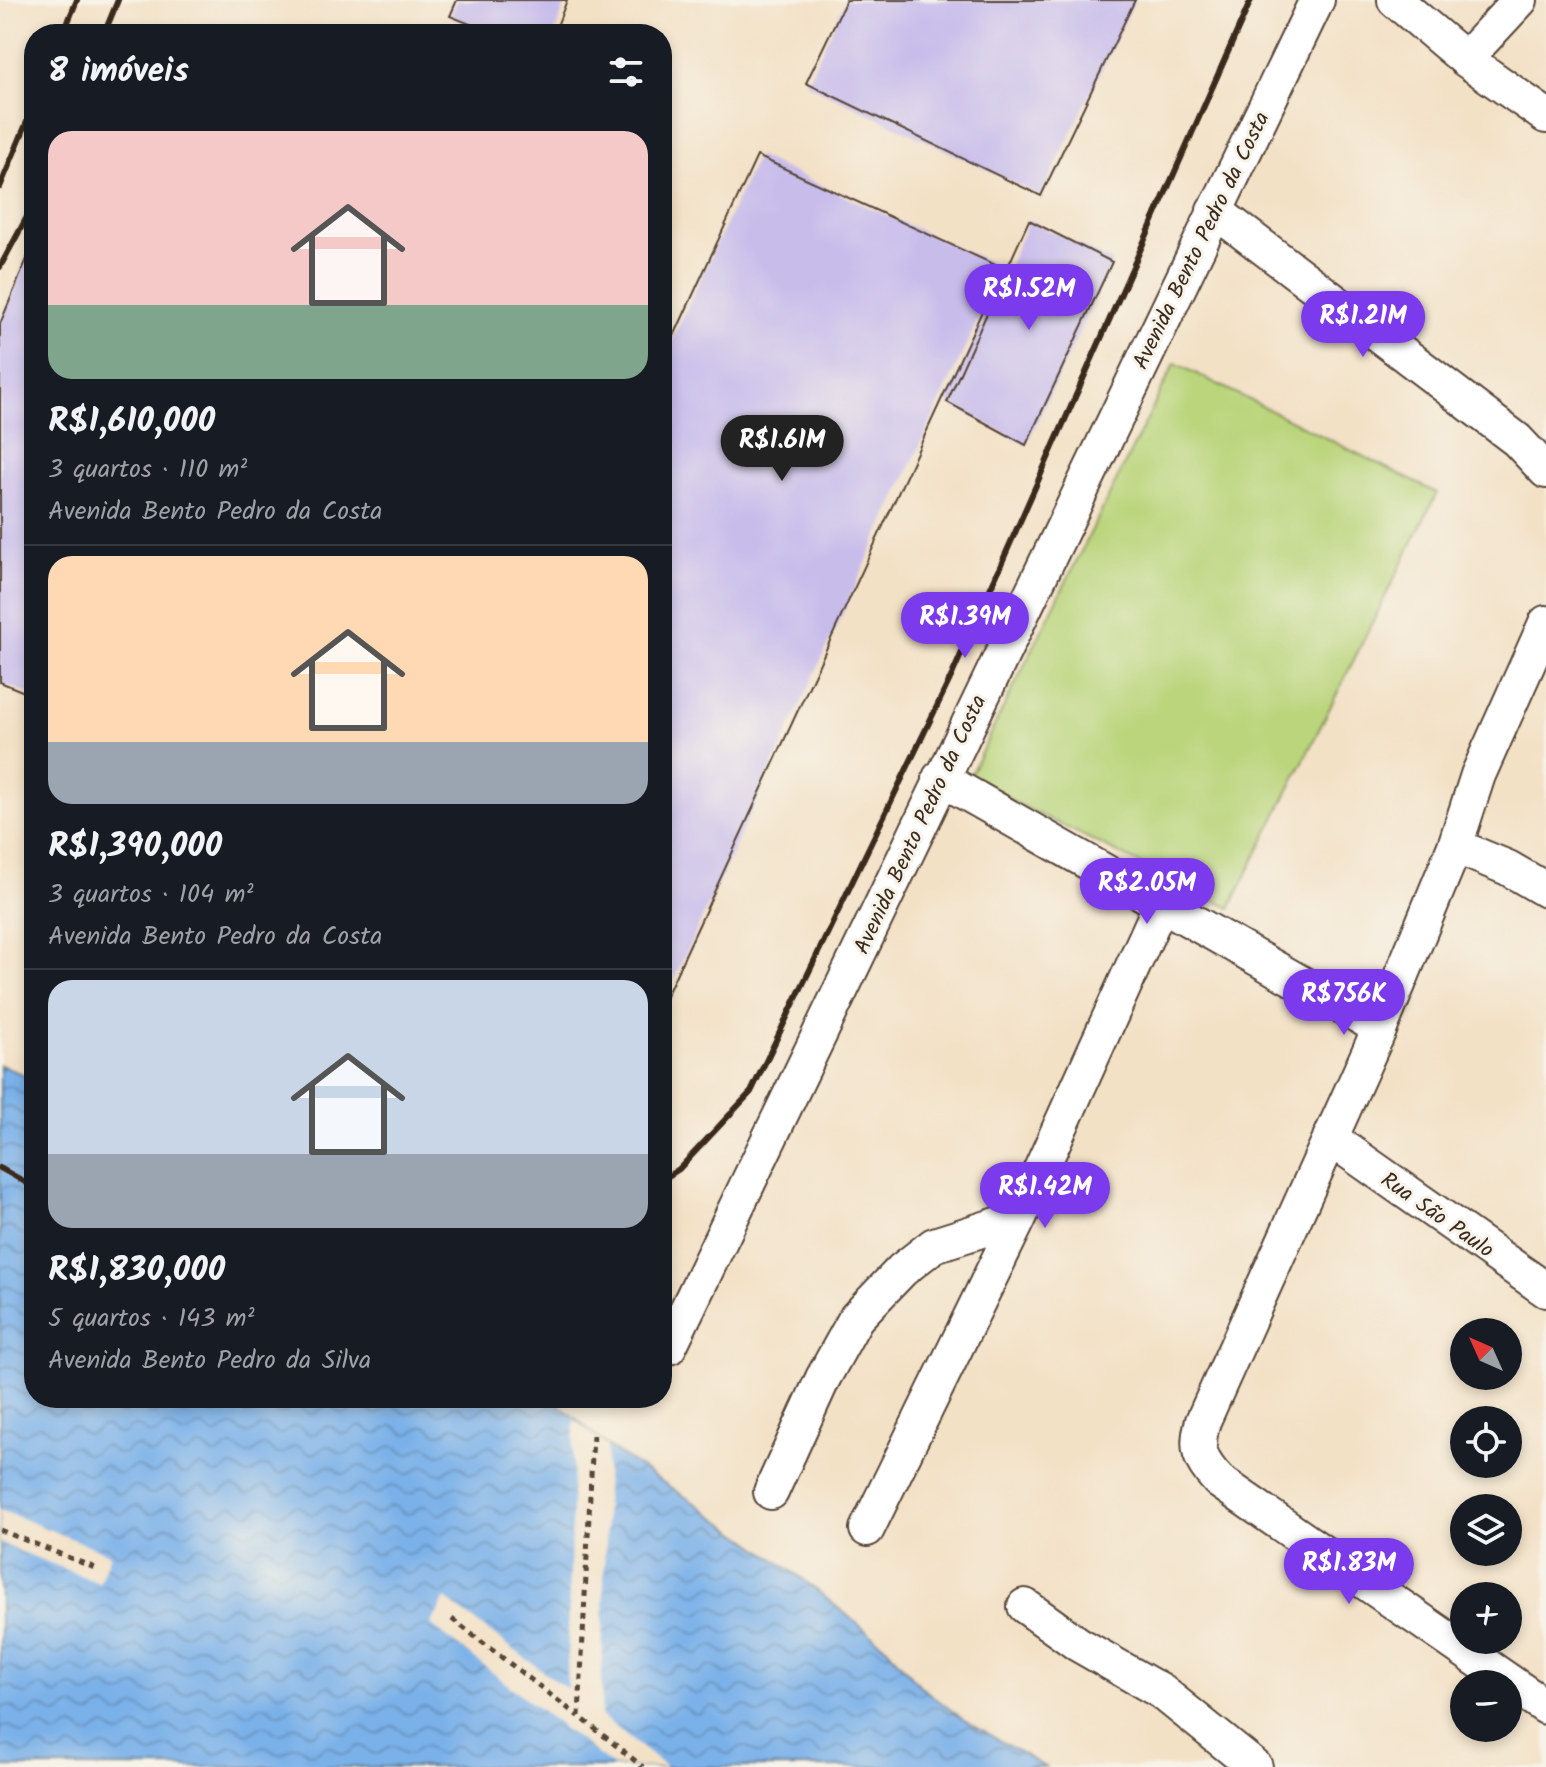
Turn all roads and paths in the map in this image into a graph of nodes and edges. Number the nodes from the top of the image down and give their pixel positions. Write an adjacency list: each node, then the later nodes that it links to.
1 (1317, 0): 6 (street, Avenida Bento Pedro da Costa)
2 (1395, 0): 4 (street)
3 (1520, 0): 4 (street)
4 (1465, 59): 5 (street)
5 (1546, 116)
6 (1214, 210): 7 (street); 9 (street, Avenida Bento Pedro da Costa)
7 (1546, 471)
8 (1546, 623): 10 (street)
9 (940, 778): 12 (street); 17 (street, Avenida Bento Pedro da Costa)
10 (1455, 846): 11 (street); 13 (street)
11 (1546, 890)
12 (1162, 902): 13 (street); 15 (street)
13 (1380, 1028): 14 (street)
14 (1330, 1138): 16 (street, Rua São Paulo); 25 (street)
15 (1019, 1218): 19 (street); 20 (street)
16 (1546, 1290)
17 (672, 1341)
18 (593, 1435): 26 (path)
19 (771, 1492)
20 (867, 1529)
21 (0, 1530): 22 (path)
22 (95, 1568)
23 (1025, 1606): 28 (street)
24 (452, 1619): 26 (path)
25 (1546, 1707)
26 (579, 1716): 27 (path)
27 (643, 1767)
28 (1255, 1767)

